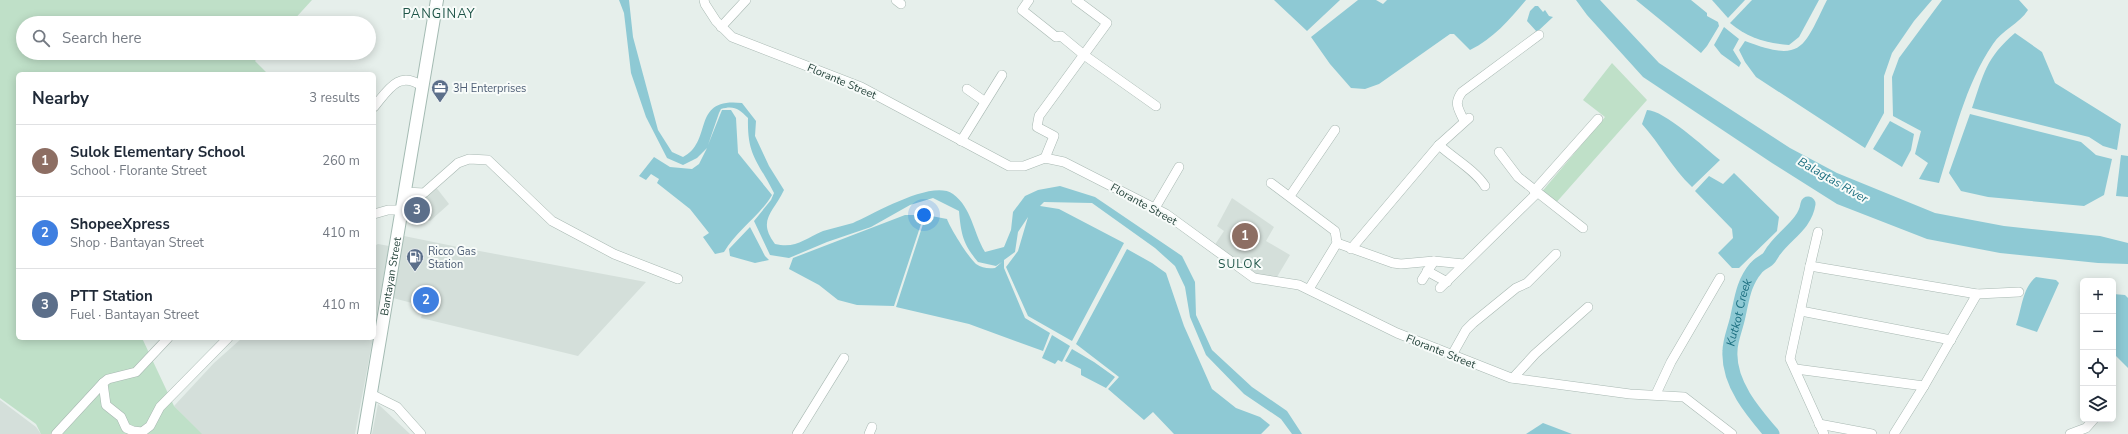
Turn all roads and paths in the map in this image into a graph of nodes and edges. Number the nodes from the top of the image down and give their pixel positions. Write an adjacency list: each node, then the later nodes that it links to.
1 (437, 0): 10 (main road, Bantayan Street)
2 (704, 0): 6 (street, Florante Street)
3 (746, 0): 6 (street)
4 (1029, 0): 8 (street)
5 (1076, 0): 8 (street)
6 (721, 27): 17 (street, Florante Street)
7 (1539, 35): 18 (street)
8 (1084, 55): 14 (street); 20 (street)
9 (1002, 75): 12 (street)
10 (424, 87): 13 (street); 24 (main road, Bantayan Street)
11 (967, 89): 12 (street)
12 (984, 101): 17 (street)
13 (376, 104)
14 (1156, 106)
15 (1598, 119): 25 (street)
16 (1335, 130): 26 (street)
17 (961, 141): 20 (street, Florante Street)
18 (1439, 145): 23 (street); 33 (street)
19 (1499, 152): 25 (street)
20 (1045, 158): 27 (street, Florante Street)
21 (1179, 167): 27 (street)
22 (1271, 183): 26 (street)
23 (1485, 186)
24 (405, 192): 28 (main road, Bantayan Street); 40 (street)
25 (1535, 192): 30 (street); 36 (street)
26 (1290, 196): 32 (street)
27 (1155, 208): 42 (street, Florante Street)
28 (402, 210): 29 (street); 56 (main road, Bantayan Street)
29 (376, 213)
30 (1583, 228)
31 (1818, 232): 37 (street)
32 (1337, 243): 33 (street); 42 (street)
33 (1351, 249): 35 (street)
34 (1556, 254): 50 (street)
35 (1434, 261): 36 (street); 38 (street)
36 (1464, 264): 38 (street)
37 (1810, 266): 44 (street); 46 (street)
38 (1427, 271): 41 (street)
39 (1720, 278): 57 (street)
40 (678, 279)
41 (1422, 280)
42 (1309, 289): 50 (street, Florante Street)
43 (2019, 292): 44 (street)
44 (1977, 294): 49 (street)
45 (1588, 307): 53 (street)
46 (1801, 311): 49 (street); 52 (street)
47 (166, 340): 54 (street)
48 (226, 340): 54 (street)
49 (1950, 340): 55 (street)
50 (1452, 355): 53 (street, Florante Street)
51 (844, 358): 63 (street)
52 (1796, 369): 55 (street); 59 (street)
53 (1513, 378): 57 (street, Florante Street)
54 (103, 383): 60 (street)
55 (1924, 386): 67 (street)
56 (371, 394): 61 (main road, Bantayan Street); 62 (street)
57 (1656, 394): 64 (street, Florante Street)
58 (2091, 422): 68 (street)
59 (1819, 424): 65 (street); 66 (street)
60 (59, 433)
61 (364, 434)
62 (421, 434)
63 (797, 434)
64 (1732, 434)
65 (1824, 434)
66 (1872, 434)
67 (1894, 434)
68 (2070, 434)

